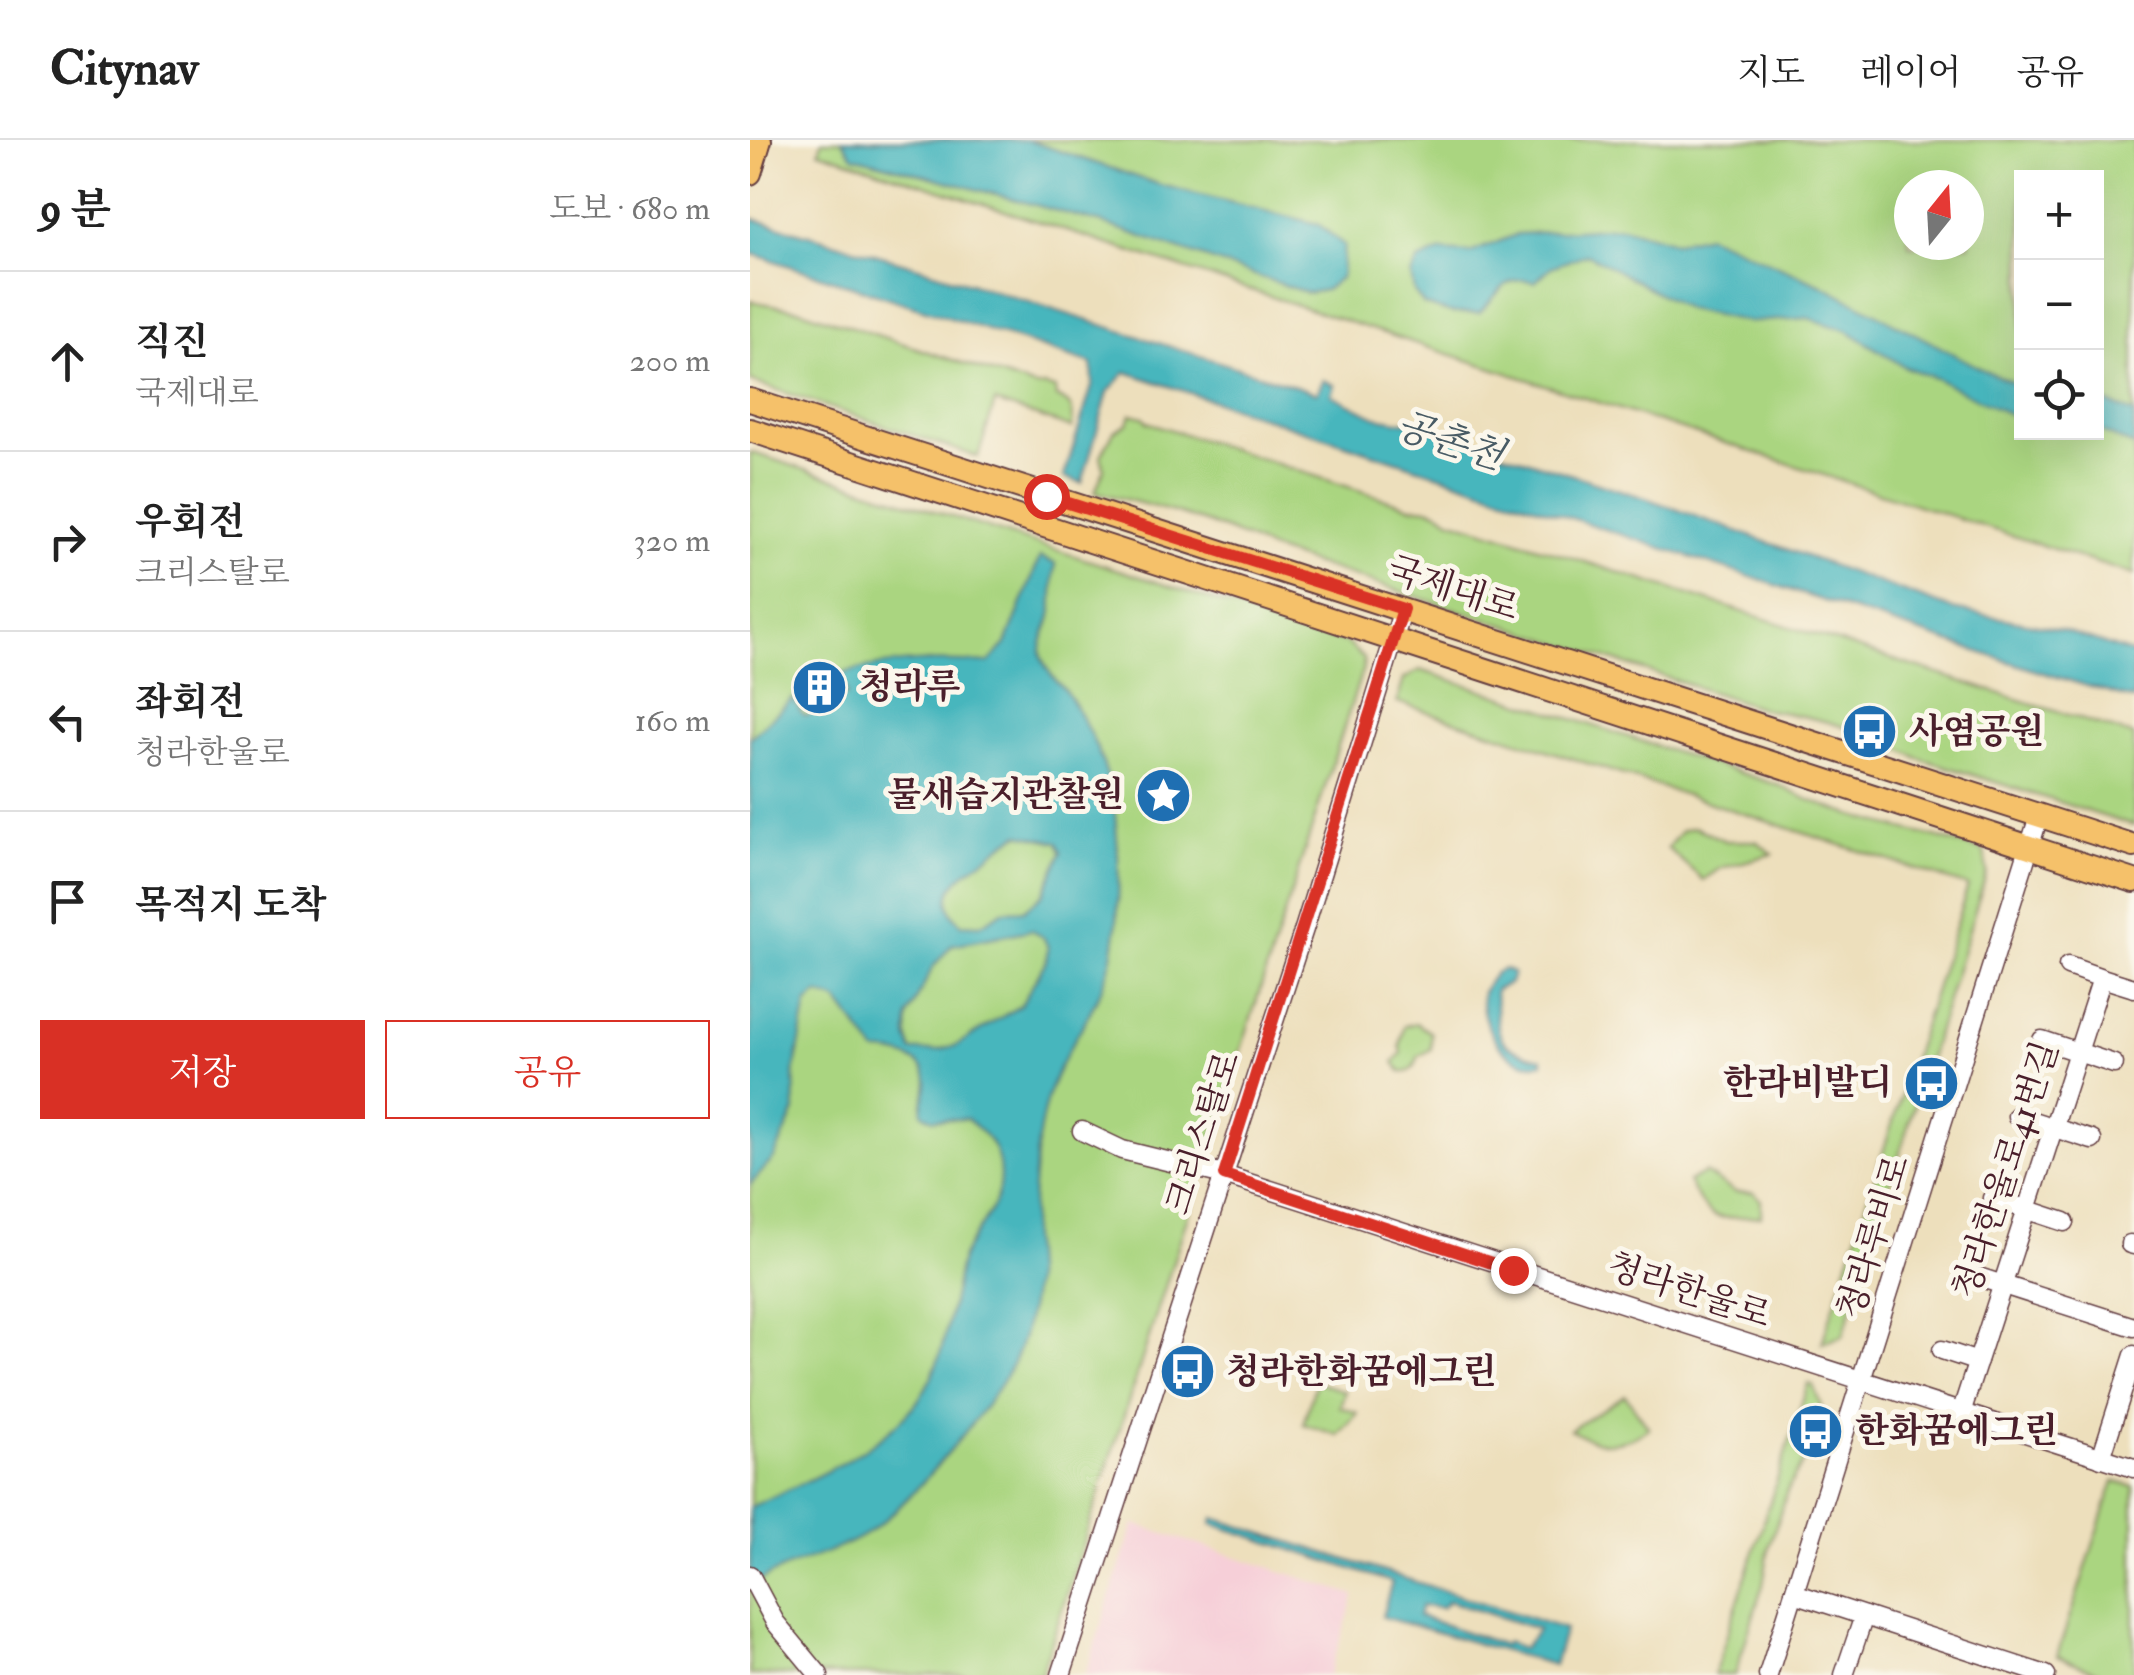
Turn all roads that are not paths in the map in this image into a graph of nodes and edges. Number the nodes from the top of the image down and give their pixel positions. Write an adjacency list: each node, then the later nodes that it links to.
1 (760, 140): 2 (main road)
2 (750, 172)
3 (753, 400): 5 (main road, 국제대로)
4 (750, 430): 6 (main road, 국제대로)
5 (1403, 609): 6 (street, 크리스탈로); 7 (main road, 국제대로)
6 (1394, 641): 9 (main road, 국제대로); 21 (street, 크리스탈로)
7 (2039, 816): 8 (main road, 국제대로); 9 (street, 청라루비로)
8 (2134, 846)
9 (2030, 847): 10 (main road, 국제대로); 31 (street, 청라루비로)
10 (2134, 881)
11 (2068, 966): 12 (street)
12 (2102, 978): 13 (street); 15 (street, 청라한울로41번길)
13 (2134, 988)
14 (2042, 1040): 15 (street)
15 (2078, 1052): 16 (street); 18 (street, 청라한울로41번길)
16 (2114, 1064)
17 (2018, 1116): 18 (street)
18 (2053, 1128): 20 (street); 23 (street, 청라한울로41번길)
19 (1082, 1131): 21 (street, 청라한울로)
20 (2092, 1140)
21 (1224, 1175): 31 (street, 청라한울로); 39 (street, 크리스탈로)
22 (1992, 1198): 23 (street)
23 (2027, 1210): 24 (street); 26 (street, 청라한울로41번길)
24 (2066, 1222)
25 (1966, 1273): 26 (street)
26 (2002, 1285): 27 (street); 30 (street, 청라한울로41번길)
27 (2134, 1327)
28 (1942, 1350): 30 (street)
29 (2134, 1355): 33 (street)
30 (1978, 1362): 32 (street, 청라한울로41번길)
31 (1862, 1381): 32 (street, 청라한울로); 36 (street, 청라루비로)
32 (1961, 1414): 33 (street, 청라한울로)
33 (2102, 1458): 34 (street, 청라한울로)
34 (2134, 1468)
35 (750, 1574): 38 (street)
36 (1794, 1593): 37 (street); 40 (street, 청라루비로)
37 (1864, 1616): 41 (street); 42 (street)
38 (819, 1675)
39 (1061, 1675)
40 (1768, 1675)
41 (1844, 1675)
42 (2046, 1675)

